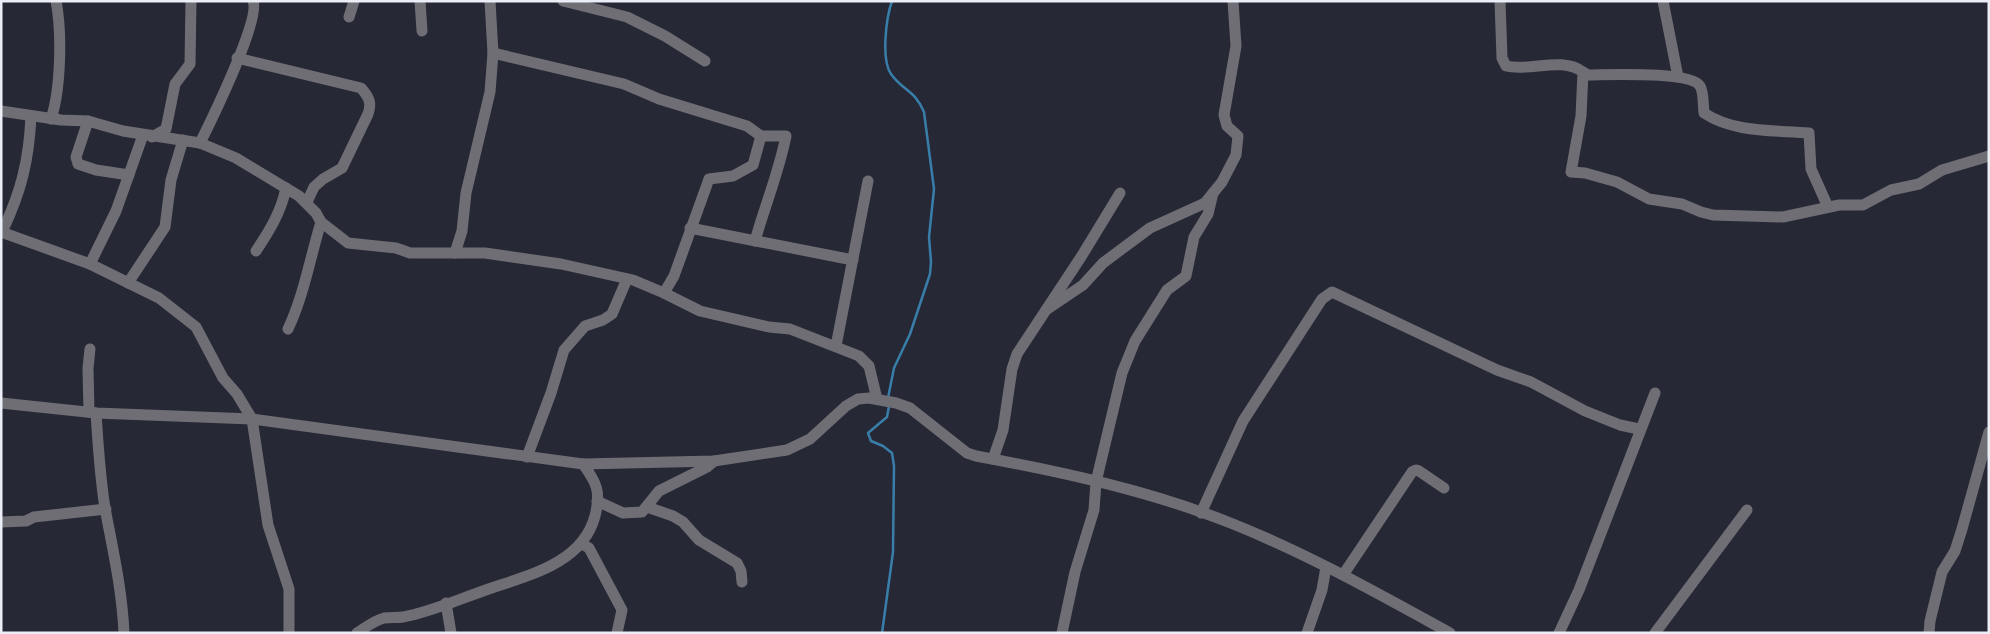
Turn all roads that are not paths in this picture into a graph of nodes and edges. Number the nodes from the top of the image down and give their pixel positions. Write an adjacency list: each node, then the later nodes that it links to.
1 (56, 1): 20 (street)
2 (191, 1): 22 (street)
3 (253, 1): 14 (street)
4 (354, 1): 11 (street)
5 (420, 1): 12 (street)
6 (490, 1): 13 (street)
7 (563, 1): 15 (street)
8 (1233, 1): 31 (street)
9 (1500, 1): 16 (street)
10 (1664, 1): 17 (street)
11 (348, 17)
12 (422, 31)
13 (493, 53): 23 (street); 39 (street)
14 (237, 58): 25 (street); 32 (street)
15 (705, 61)
16 (1583, 72): 17 (street); 33 (street)
17 (1678, 77): 33 (street)
18 (1, 111): 19 (street)
19 (30, 116): 20 (street); 36 (street)
20 (51, 118): 21 (street)
21 (88, 121): 22 (street); 27 (street)
22 (148, 136): 24 (street); 27 (street)
23 (761, 136): 35 (street); 37 (street)
24 (183, 140): 25 (street); 43 (street)
25 (200, 143): 29 (street)
26 (1989, 156): 33 (street)
27 (129, 175): 41 (street)
28 (868, 181): 40 (street)
29 (286, 188): 32 (street); 38 (street)
30 (1120, 193): 45 (street)
31 (1213, 193): 45 (street); 60 (street)
32 (307, 202): 34 (street)
33 (1828, 208)
34 (321, 222): 39 (street); 46 (street)
35 (690, 228): 37 (street); 44 (street)
36 (2, 232): 41 (street)
37 (755, 240): 40 (street)
38 (256, 251)
39 (454, 253): 42 (street)
40 (852, 260): 47 (street)
41 (90, 264): 43 (street)
42 (627, 279): 44 (street); 56 (street)
43 (128, 283): 53 (street)
44 (664, 293): 47 (street)
45 (1046, 310): 57 (street)
46 (288, 328)
47 (836, 346): 50 (street)
48 (90, 348): 52 (street)
49 (1655, 393): 54 (street)
50 (886, 401): 57 (street); 58 (street)
51 (1, 403): 52 (street)
52 (93, 413): 53 (street); 64 (street)
53 (252, 419): 56 (street); 74 (street)
54 (1639, 429): 66 (street); 81 (street)
55 (1989, 432): 83 (street)
56 (527, 457): 59 (street)
57 (993, 460): 60 (street)
58 (714, 461): 59 (street); 63 (street)
59 (583, 464): 62 (street)
60 (1096, 482): 66 (street); 78 (street)
61 (1444, 488): 70 (street)
62 (597, 501): 63 (street); 68 (street)
63 (647, 507): 71 (street)
64 (106, 509): 67 (street); 73 (street)
65 (1747, 510): 82 (street)
66 (1201, 513): 69 (street)
67 (1, 522)
68 (582, 544): 72 (street); 77 (street)
69 (1326, 567): 70 (street); 79 (street)
70 (1343, 575): 80 (street)
71 (742, 582)
72 (446, 604): 75 (street); 76 (street)
73 (124, 633)
74 (289, 633)
75 (357, 633)
76 (450, 633)
77 (617, 633)
78 (1062, 633)
79 (1307, 633)
80 (1450, 633)
81 (1559, 633)
82 (1655, 633)
83 (1929, 633)

